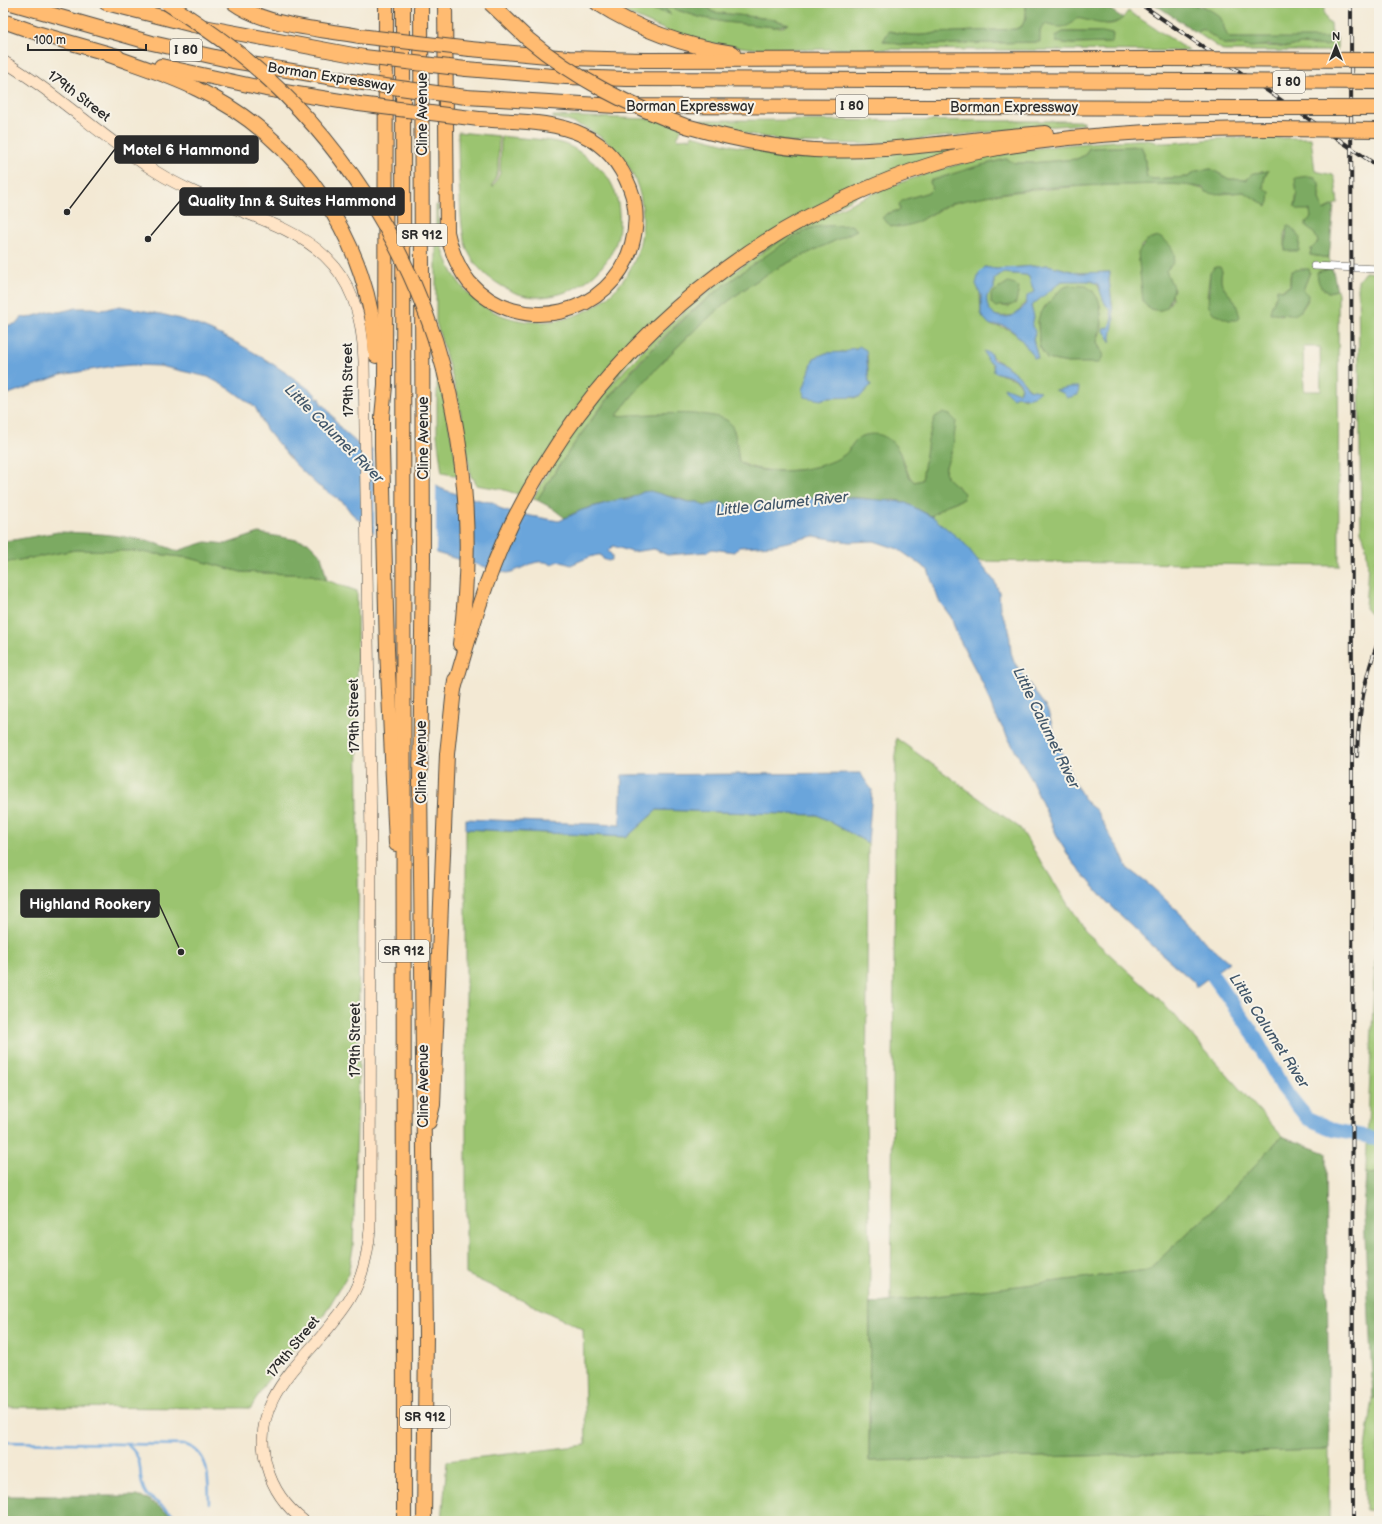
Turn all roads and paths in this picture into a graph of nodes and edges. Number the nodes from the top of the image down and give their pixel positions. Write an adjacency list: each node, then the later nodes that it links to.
1 (11, 3): 17 (highway, Borman Expressway / I 80, bridge)
2 (106, 3): 16 (highway, Borman Expressway / I 80, bridge)
3 (168, 3): 23 (highway, bridge)
4 (234, 3): 13 (highway, bridge)
5 (386, 3): 22 (highway)
6 (403, 3): 24 (highway, Cline Avenue / SR 912)
7 (422, 3): 25 (highway, Cline Avenue / SR 912)
8 (445, 3): 12 (highway, bridge)
9 (490, 3): 19 (highway, bridge)
10 (597, 3): 13 (highway)
11 (3, 21): 12 (highway)
12 (110, 54): 22 (highway)
13 (803, 59): 14 (highway, bridge)
14 (1379, 60)
15 (3, 61): 26 (street, 179th Street)
16 (1379, 82)
17 (1379, 108)
18 (1379, 130): 19 (highway, bridge)
19 (1147, 131): 23 (highway)
20 (1314, 266): 21 (street)
21 (1379, 269)
22 (382, 417): 24 (highway)
23 (454, 690): 25 (highway)
24 (404, 929): 27 (highway, Cline Avenue / SR 912)
25 (424, 1152): 28 (highway, Cline Avenue / SR 912)
26 (304, 1521)
27 (404, 1521)
28 (424, 1521)

